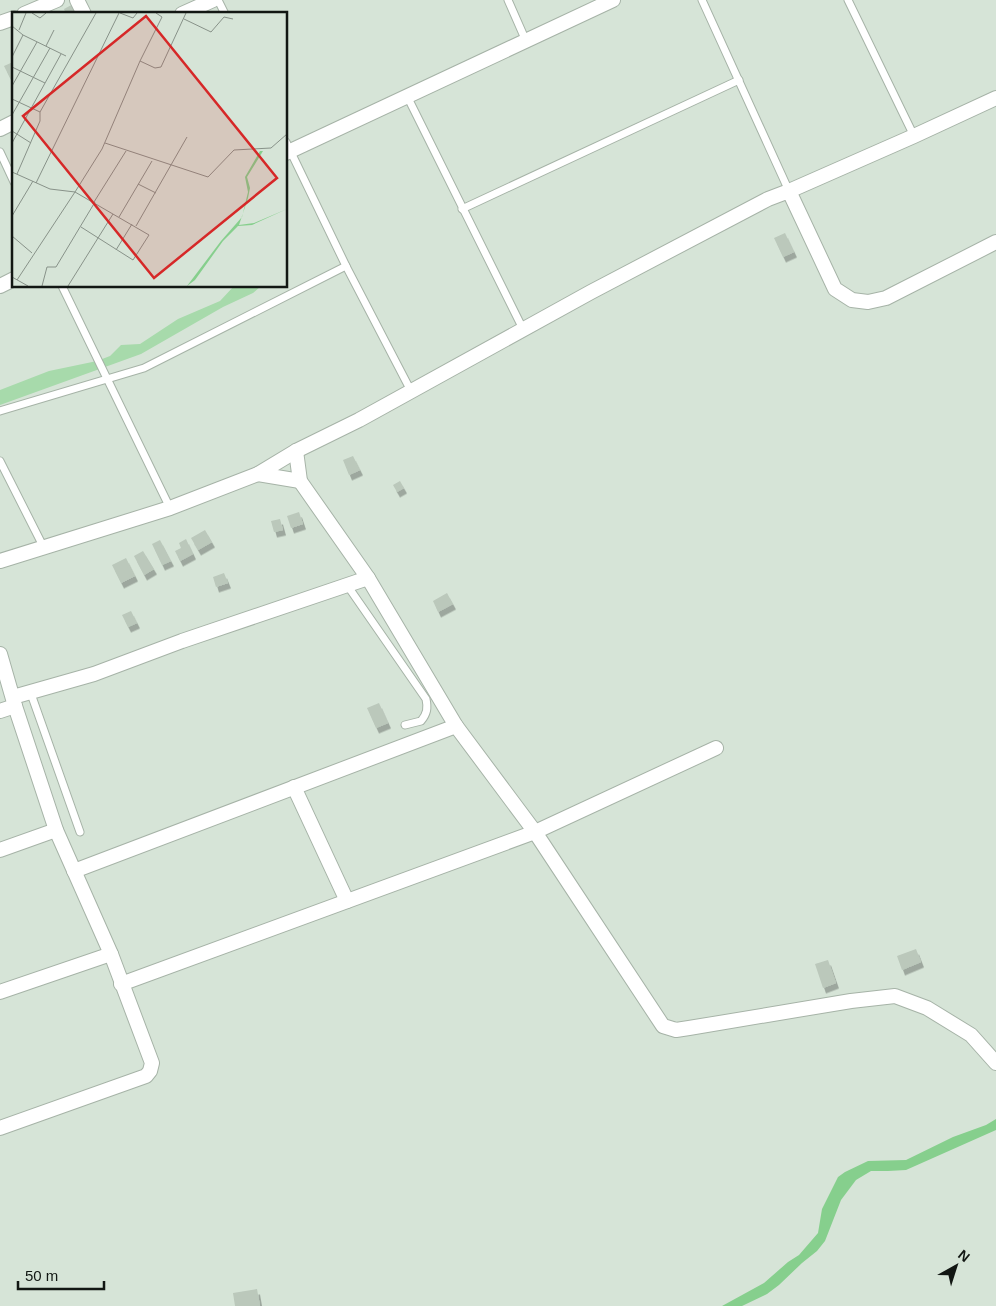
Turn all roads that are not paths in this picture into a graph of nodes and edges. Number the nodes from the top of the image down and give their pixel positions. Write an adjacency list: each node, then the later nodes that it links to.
1 (57, 0): 9 (street)
2 (78, 0): 10 (street)
3 (213, 0): 11 (street)
4 (218, 0): 12 (lane)
5 (508, 0): 15 (lane)
6 (613, 0): 15 (street)
7 (702, 0): 16 (lane)
8 (848, 0): 21 (lane)
9 (29, 12)
10 (83, 12)
11 (186, 12)
12 (224, 12)
13 (12, 19): 14 (street)
14 (0, 23)
15 (526, 41): 17 (street)
16 (739, 80): 25 (lane); 26 (lane)
17 (407, 96): 22 (street); 26 (lane)
18 (996, 98): 21 (street)
19 (12, 123): 20 (street)
20 (0, 129)
21 (914, 136): 25 (street)
22 (288, 149): 28 (lane)
23 (0, 152): 24 (lane)
24 (12, 178)
25 (789, 191): 27 (street); 32 (street)
26 (462, 210): 32 (lane)
27 (996, 242)
28 (346, 266): 33 (lane); 34 (lane)
29 (12, 280): 30 (street)
30 (0, 286)
31 (63, 288): 33 (lane)
32 (523, 329): 34 (street)
33 (108, 379): 35 (lane); 40 (lane)
34 (411, 391): 36 (street)
35 (0, 411)
36 (296, 451): 38 (street); 39 (street)
37 (0, 461): 41 (lane)
38 (258, 474): 39 (street); 40 (street)
39 (300, 481): 43 (street)
40 (170, 508): 41 (street)
41 (44, 548): 42 (street)
42 (0, 561)
43 (368, 578): 44 (street); 50 (street)
44 (347, 585): 46 (street); 49 (lane)
45 (0, 654): 47 (street)
46 (30, 691): 47 (street); 54 (lane)
47 (14, 702): 48 (street); 53 (street)
48 (0, 711)
49 (405, 725)
50 (456, 726): 52 (street); 55 (street)
51 (716, 748): 55 (street)
52 (294, 787): 57 (street); 58 (street)
53 (56, 830): 56 (street); 57 (street)
54 (80, 832)
55 (536, 832): 58 (street); 62 (street)
56 (0, 850)
57 (74, 871): 59 (street)
58 (347, 901): 60 (street)
59 (111, 954): 60 (street); 61 (street)
60 (121, 984): 63 (street)
61 (0, 992)
62 (996, 1063)
63 (0, 1128)

